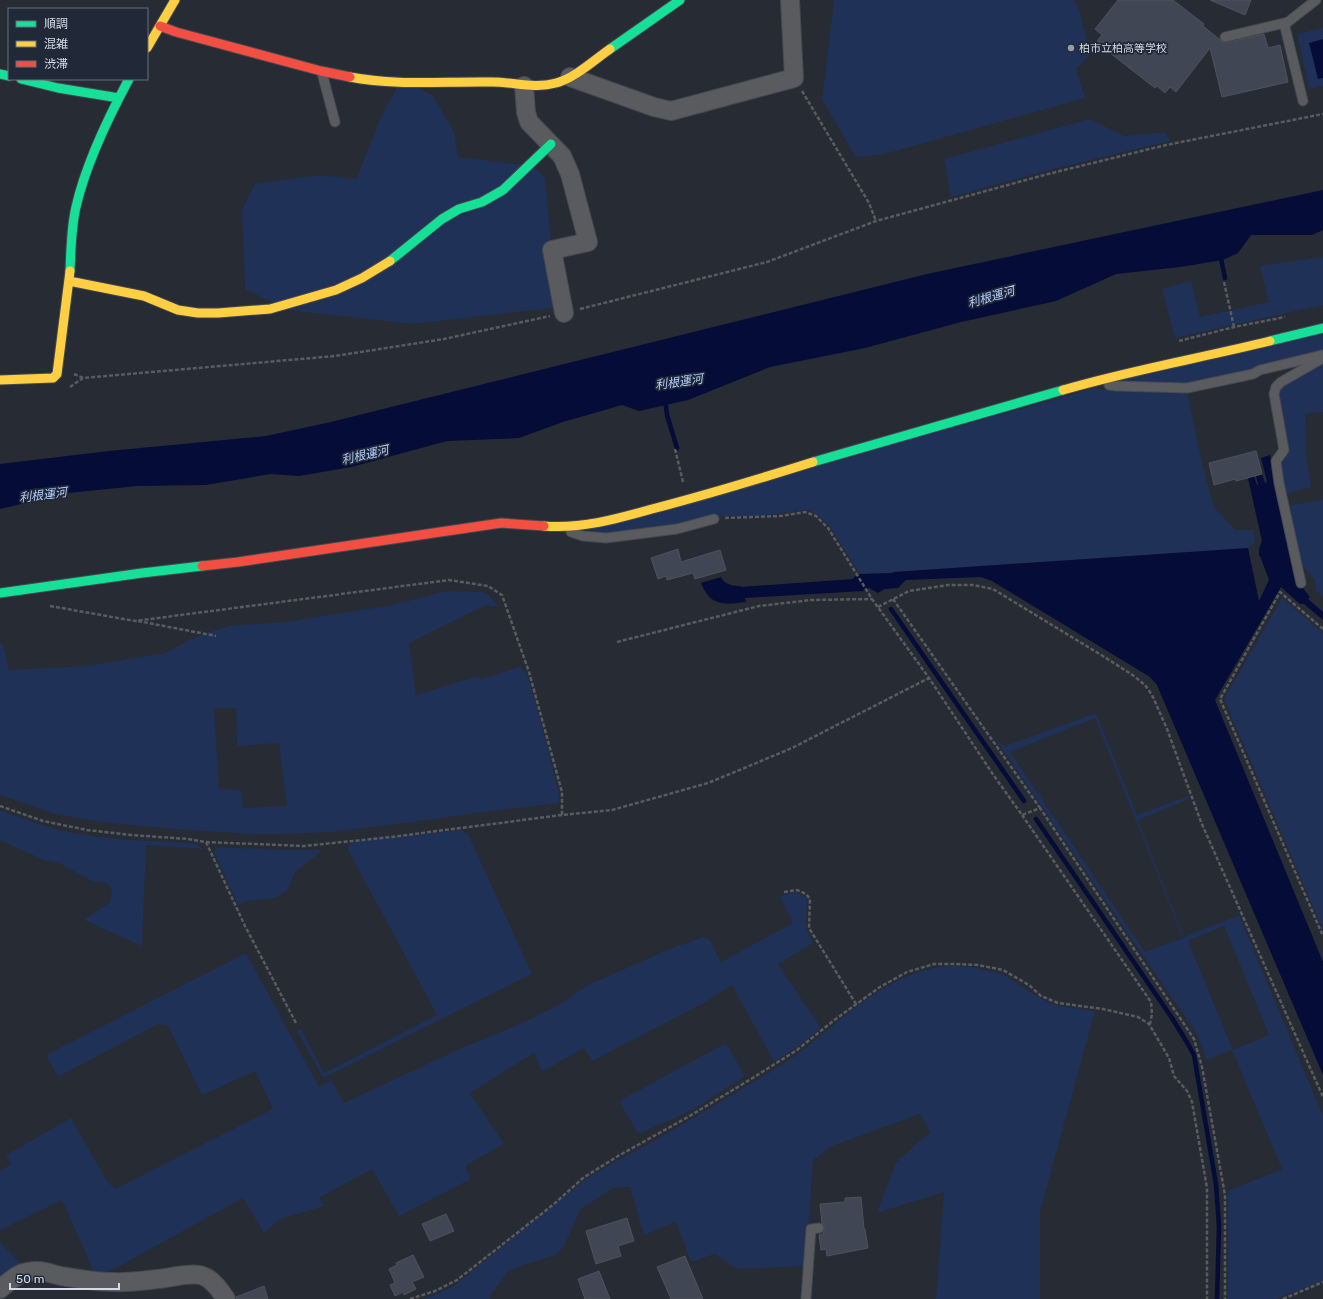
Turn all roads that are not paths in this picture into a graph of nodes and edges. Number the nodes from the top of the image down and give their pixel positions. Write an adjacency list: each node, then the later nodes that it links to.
1 (175, 0): 6 (street)
2 (680, 0): 10 (street)
3 (790, 0): 10 (street)
4 (1316, 0): 5 (lane)
5 (1284, 23): 7 (lane); 15 (lane)
6 (160, 26): 8 (street); 9 (street)
7 (1224, 37)
8 (148, 46)
9 (321, 71): 13 (street); 16 (lane)
10 (570, 77): 13 (street)
11 (25, 80): 14 (street)
12 (129, 80): 14 (street)
13 (524, 86): 17 (street)
14 (119, 98): 18 (street)
15 (1304, 101)
16 (335, 122)
17 (551, 144): 18 (street); 19 (street)
18 (69, 281): 23 (street)
19 (564, 313)
20 (1323, 328): 24 (street)
21 (1323, 355): 24 (lane)
22 (1323, 358): 27 (lane)
23 (0, 380)
24 (1098, 381): 26 (street)
25 (714, 518): 26 (lane)
26 (558, 528): 28 (street)
27 (1301, 583)
28 (0, 593)
29 (819, 1228): 32 (lane)
30 (0, 1289): 31 (street)
31 (226, 1299)
32 (806, 1299)

